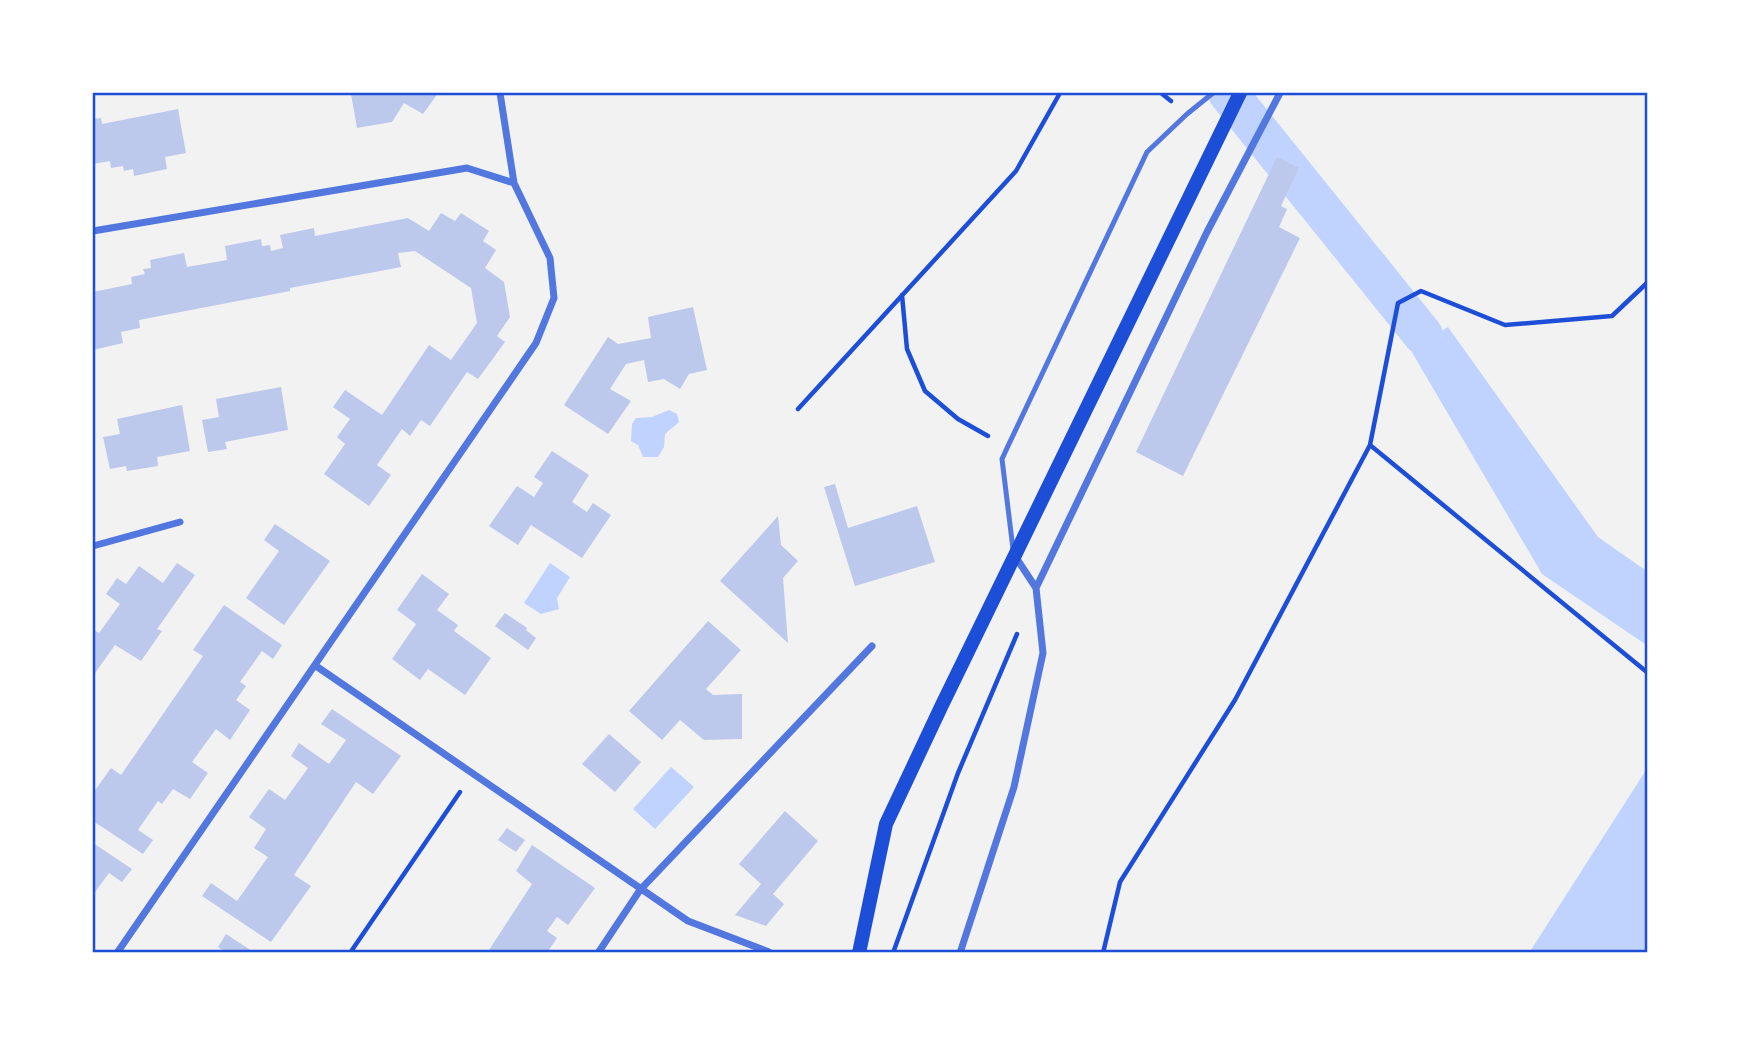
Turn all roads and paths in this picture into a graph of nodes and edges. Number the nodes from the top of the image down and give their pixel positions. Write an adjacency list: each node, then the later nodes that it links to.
1 (500, 93): 6 (street)
2 (1059, 93): 9 (path)
3 (1213, 93): 12 (lane)
4 (1240, 93): 15 (main road)
5 (1280, 93): 16 (street)
6 (514, 183): 7 (street); 18 (street)
7 (93, 231)
8 (1648, 282): 11 (path)
9 (902, 295): 10 (path); 12 (path)
10 (797, 409)
11 (1370, 445): 19 (path); 29 (path)
12 (1007, 446): 15 (lane)
13 (180, 522): 14 (street)
14 (93, 546)
15 (1014, 556): 16 (street); 26 (main road)
16 (1036, 588): 27 (path); 28 (street)
17 (872, 646): 21 (street)
18 (316, 666): 20 (street); 23 (street)
19 (1648, 673)
20 (472, 774): 21 (street); 24 (path)
21 (640, 890): 22 (street); 25 (street)
22 (769, 952)
23 (117, 953)
24 (350, 953)
25 (598, 953)
26 (859, 953)
27 (893, 953)
28 (960, 953)
29 (1103, 953)

